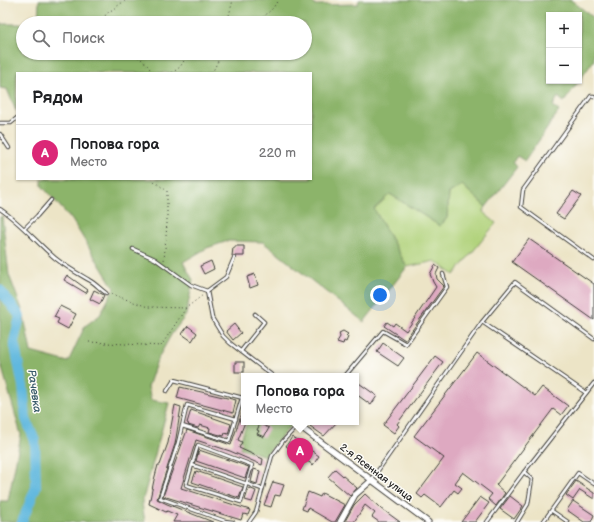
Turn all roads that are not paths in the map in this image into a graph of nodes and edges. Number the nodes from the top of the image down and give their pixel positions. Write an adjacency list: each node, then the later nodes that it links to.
1 (594, 96): 11 (lane)
2 (16, 119): 3 (lane)
3 (0, 123)
4 (0, 134): 5 (lane)
5 (9, 148)
6 (51, 200): 8 (lane)
7 (0, 209): 8 (lane)
8 (25, 228): 14 (lane)
9 (133, 248): 13 (lane)
10 (234, 258): 13 (lane)
11 (594, 260)
12 (443, 274): 20 (lane)
13 (207, 291): 18 (lane)
14 (106, 293)
15 (255, 314): 18 (lane)
16 (482, 322): 17 (lane); 23 (lane); 32 (lane)
17 (594, 339)
18 (241, 351): 19 (lane)
19 (269, 373)
20 (348, 373)
21 (594, 383): 23 (lane)
22 (167, 391): 24 (lane)
23 (586, 393): 31 (lane)
24 (241, 397)
25 (241, 404): 26 (lane)
26 (236, 419): 29 (lane); 29 (lane)
27 (296, 425): 35 (lane)
28 (301, 425): 32 (street, 2-я Ясенная улица)
29 (182, 426): 37 (lane)
30 (192, 465): 33 (lane); 33 (lane); 33 (lane)
31 (524, 472): 41 (lane); 42 (lane)
32 (372, 480): 39 (street); 40 (street, 2-я Ясенная улица)
33 (247, 484): 35 (lane)
34 (594, 484): 36 (lane)
35 (262, 489): 38 (lane)
36 (552, 511): 43 (lane); 44 (lane)
37 (233, 522)
38 (249, 522)
39 (340, 522)
40 (428, 522)
41 (488, 522)
42 (517, 522)
43 (543, 522)
44 (568, 522)

